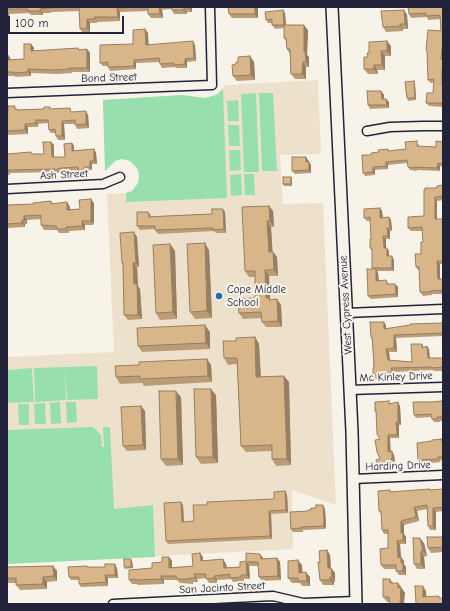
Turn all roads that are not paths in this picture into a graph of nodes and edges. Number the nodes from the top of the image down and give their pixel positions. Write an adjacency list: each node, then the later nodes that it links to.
1 (210, 7): 3 (street, Bond Street)
2 (332, 7): 9 (main road, West Cypress Avenue)
3 (7, 93)
4 (443, 126): 5 (street)
5 (367, 132)
6 (120, 177): 7 (street, Ash Street)
7 (7, 189)
8 (443, 309): 9 (street)
9 (346, 313): 11 (main road, West Cypress Avenue)
10 (443, 387): 11 (street, Mc Kinley Drive)
11 (350, 390): 13 (main road, West Cypress Avenue)
12 (443, 475): 13 (street, Harding Drive)
13 (353, 478): 14 (main road, West Cypress Avenue)
14 (356, 602): 16 (street, San Jacinto Street)
15 (112, 604): 16 (street, San Jacinto Street)
16 (120, 604)

